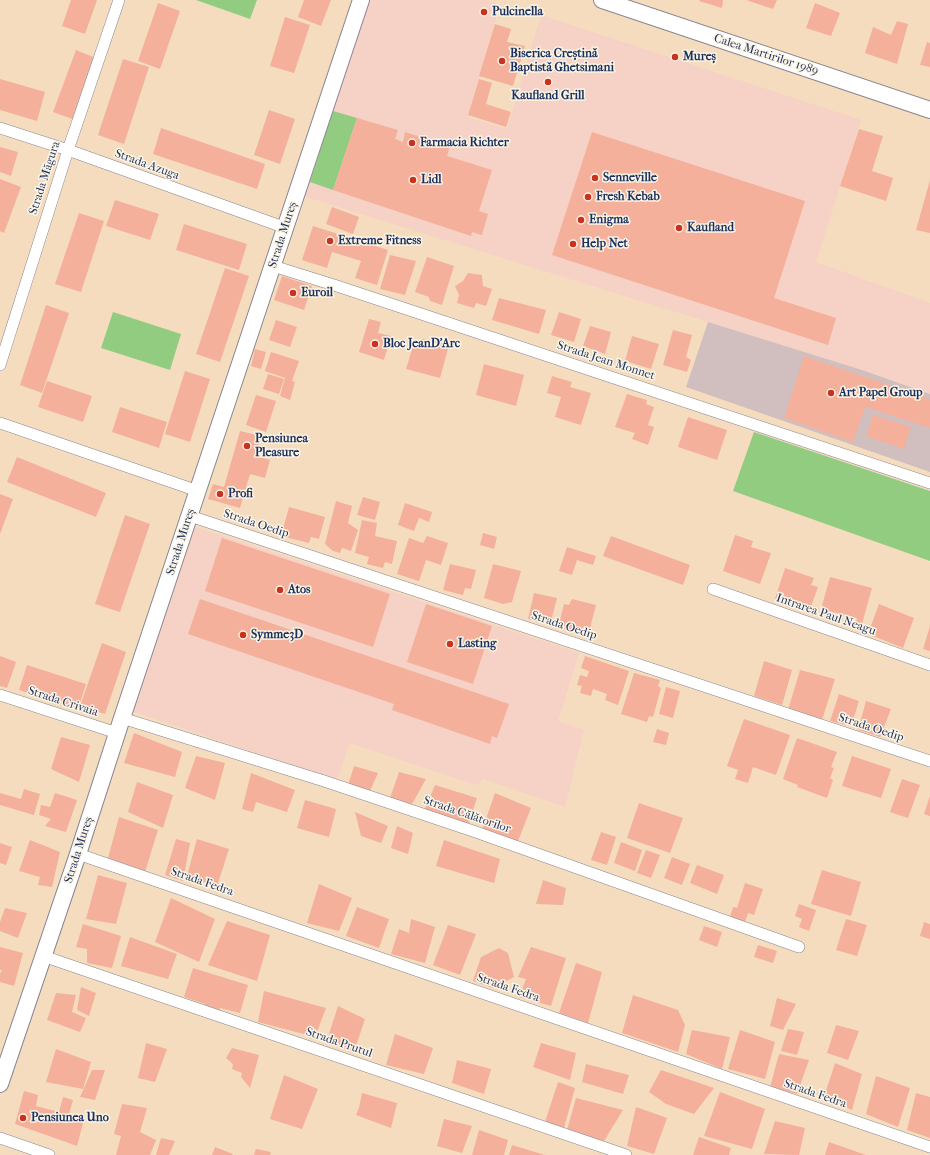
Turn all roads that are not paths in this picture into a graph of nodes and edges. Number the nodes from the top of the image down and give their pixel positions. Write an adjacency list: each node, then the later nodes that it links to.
1 (119, 0): 6 (street, Strada Măgura)
2 (362, 0): 7 (street, Strada Mureș)
3 (602, 0): 4 (street, Calea Martirilor 1989)
4 (930, 110)
5 (0, 128): 6 (street, Strada Azuga)
6 (68, 150): 7 (street, Strada Azuga); 9 (street, Strada Măgura)
7 (286, 228): 8 (street, Strada Mureș)
8 (273, 266): 11 (street, Strada Jean Monnet); 12 (street, Strada Mureș)
9 (0, 365)
10 (0, 423): 12 (street)
11 (930, 483)
12 (198, 491): 13 (street, Strada Mureș)
13 (190, 516): 17 (street, Strada Mureș); 19 (street, Strada Oedip)
14 (713, 589): 15 (street, Intrarea Paul Neagu)
15 (930, 665)
16 (0, 695): 18 (street, Strada Crivaia)
17 (122, 718): 18 (street, Strada Mureș); 21 (street, Strada Călătorilor)
18 (117, 733): 20 (street, Strada Mureș)
19 (930, 761)
20 (78, 854): 22 (street, Strada Mureș); 25 (street, Strada Fedra)
21 (799, 947)
22 (43, 956): 23 (street, Strada Mureș); 27 (street, Strada Prutul)
23 (0, 1084)
24 (0, 1138): 26 (street)
25 (930, 1147)
26 (49, 1155)
27 (626, 1155)

